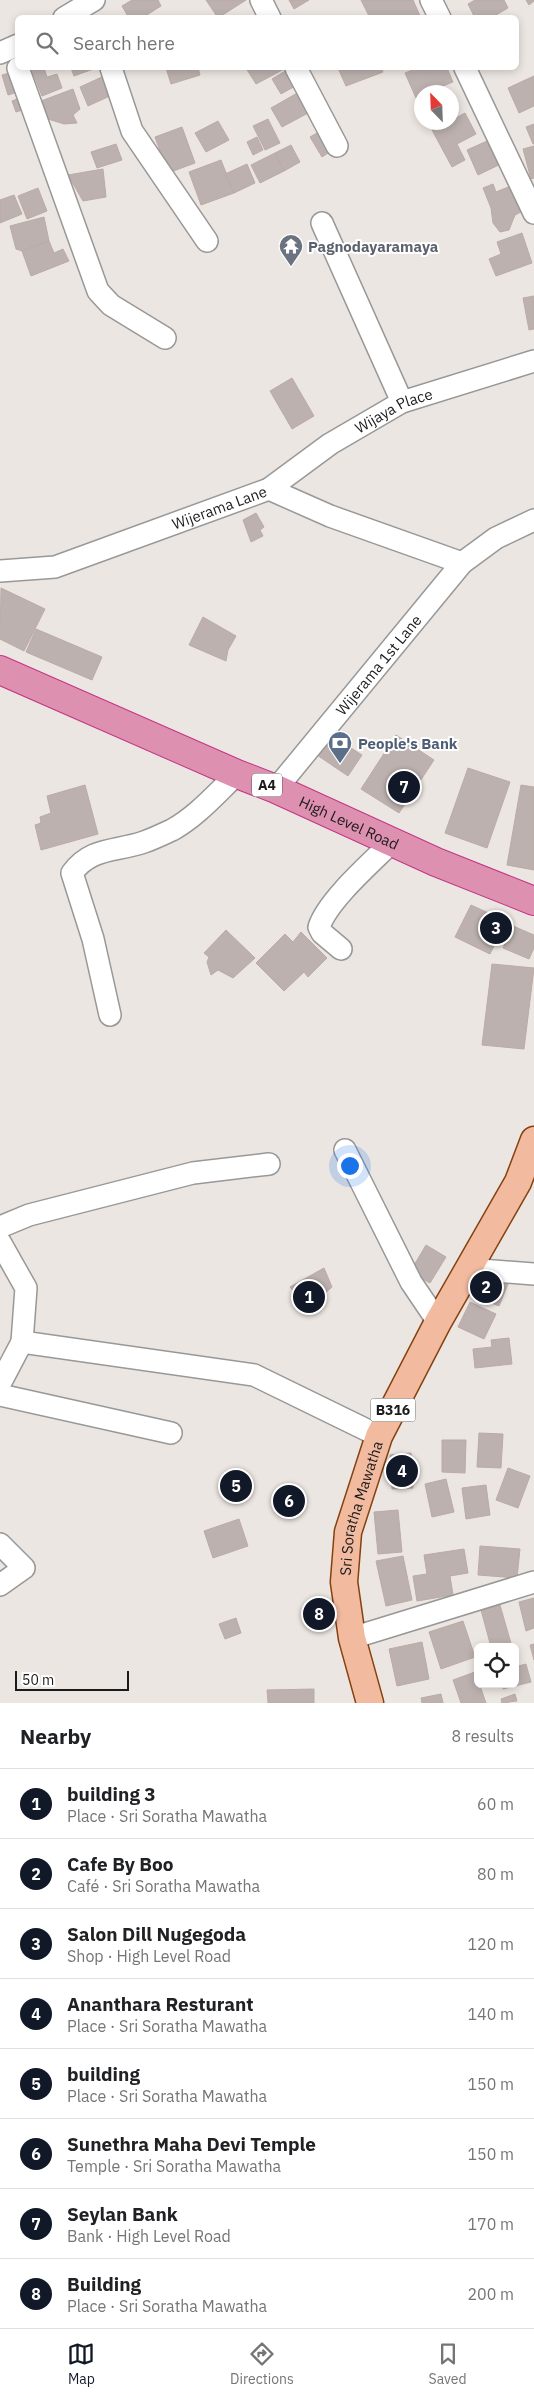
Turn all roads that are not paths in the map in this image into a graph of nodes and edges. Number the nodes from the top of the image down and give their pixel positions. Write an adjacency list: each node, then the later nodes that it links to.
1 (261, 0): 5 (street)
2 (431, 0): 6 (street)
3 (92, 7): 4 (street)
4 (72, 15)
5 (268, 15)
6 (438, 15)
7 (18, 70): 15 (street)
8 (112, 70): 14 (street)
9 (297, 70): 11 (street)
10 (466, 70): 12 (street)
11 (337, 146)
12 (534, 213)
13 (322, 223): 17 (street)
14 (207, 241)
15 (164, 338)
16 (534, 361): 17 (street, Wijaya Place)
17 (402, 402): 18 (street, Wijaya Place)
18 (269, 489): 20 (street, Wijerama Lane); 21 (street, Wijerama Lane)
19 (534, 520): 20 (street, Wijerama 1st Lane)
20 (462, 563): 24 (street, Wijerama 1st Lane)
21 (0, 571)
22 (0, 670): 23 (highway, High Level Road / A4)
23 (237, 774): 24 (highway, High Level Road / A4); 28 (street)
24 (276, 788): 25 (highway, High Level Road / A4)
25 (392, 842): 26 (highway, High Level Road / A4); 27 (street)
26 (534, 900)
27 (341, 949)
28 (110, 1015)
29 (534, 1140): 34 (main road, Sri Soratha Mawatha / B316)
30 (345, 1150): 36 (street)
31 (268, 1164): 32 (street)
32 (0, 1227)
33 (0, 1242): 37 (street)
34 (468, 1269): 35 (street); 36 (main road, Sri Soratha Mawatha / B316)
35 (534, 1274)
36 (438, 1322): 41 (main road, Sri Soratha Mawatha / B316)
37 (22, 1342): 38 (street); 41 (street)
38 (0, 1384)
39 (0, 1395): 40 (street)
40 (171, 1433)
41 (379, 1436): 45 (main road, Sri Soratha Mawatha / B316)
42 (0, 1544): 44 (street)
43 (534, 1582): 45 (street)
44 (0, 1585)
45 (352, 1638): 46 (main road, Sri Soratha Mawatha / B316)
46 (370, 1703)

